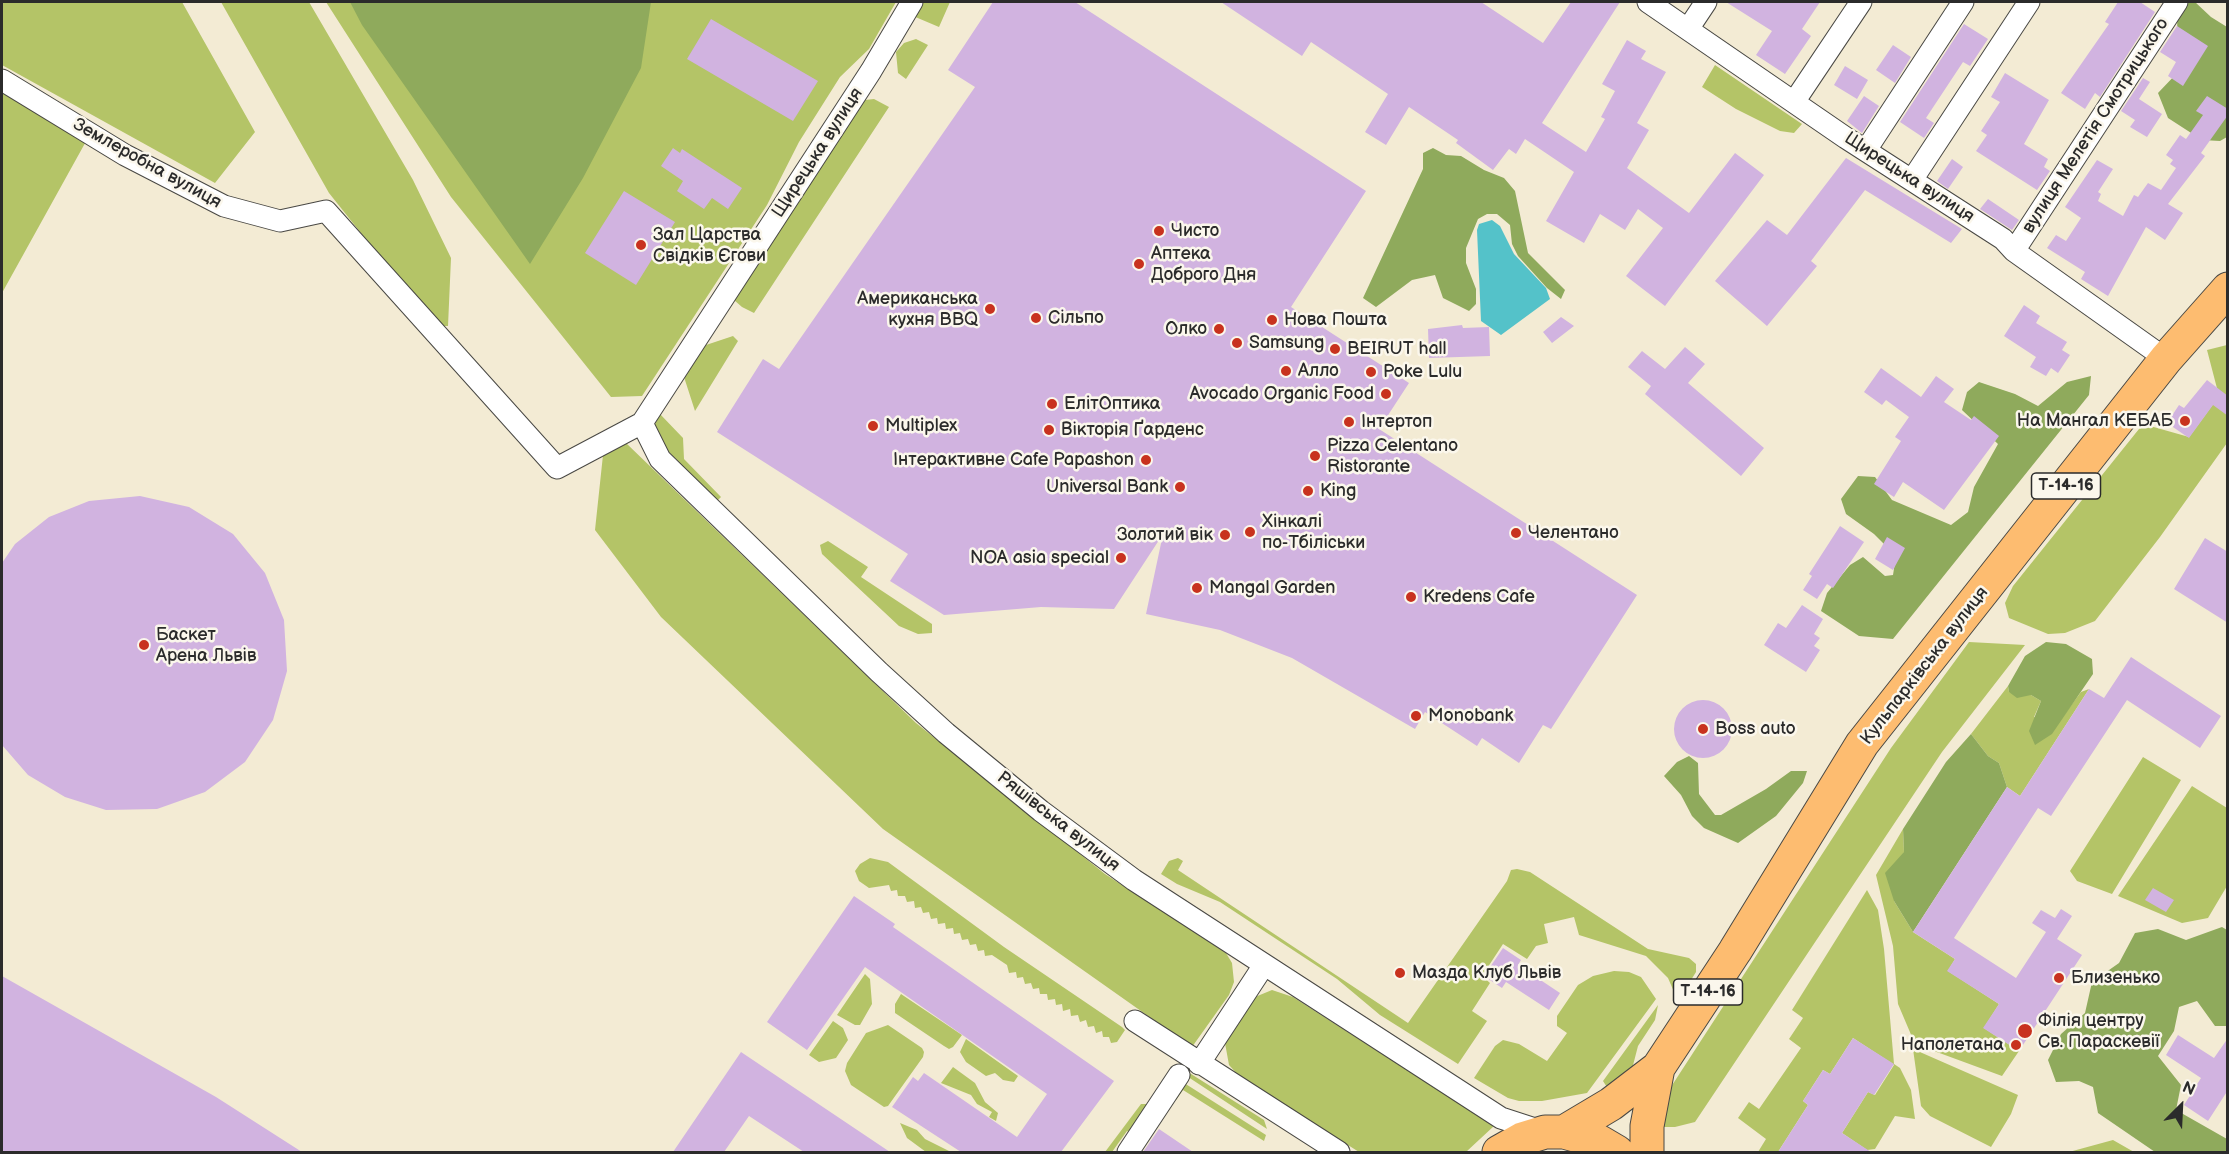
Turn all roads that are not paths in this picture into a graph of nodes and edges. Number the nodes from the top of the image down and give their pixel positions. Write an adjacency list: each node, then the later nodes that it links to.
1 (912, 2): 16 (street, Щирецька вулиця)
2 (1648, 2): 8 (street, Щирецька вулиця)
3 (1706, 2): 8 (street)
4 (1861, 2): 10 (street)
5 (1963, 2): 11 (street)
6 (2029, 2): 12 (street)
7 (2177, 2): 13 (street, вулиця Мелетія Смотрицького)
8 (1688, 29): 10 (street, Щирецька вулиця)
9 (2, 80): 16 (street, Землеробна вулиця)
10 (1794, 102): 11 (street, Щирецька вулиця)
11 (1866, 150): 12 (street, Щирецька вулиця)
12 (1912, 180): 13 (street, Щирецька вулиця)
13 (2014, 252): 15 (street, Щирецька вулиця)
14 (2228, 289): 15 (main road, Кульпарківська вулиця / Т-14-16)
15 (2166, 359): 20 (main road, Кульпарківська вулиця / Т-14-16)
16 (642, 423): 17 (street, Ряшівська вулиця)
17 (1264, 965): 19 (street); 22 (street, Ряшівська вулиця)
18 (1135, 1021): 19 (street)
19 (1199, 1064): 24 (street)
20 (1658, 1068): 22 (main road, Кульпарківська вулиця / Т-14-16); 27 (main road, Кульпарківська вулиця / Т-14-16)
21 (1179, 1075): 23 (street)
22 (1554, 1132): 25 (main road, Т-14-16); 26 (main road)
23 (1128, 1152)
24 (1340, 1152)
25 (1499, 1152)
26 (1617, 1152)
27 (1647, 1152)

